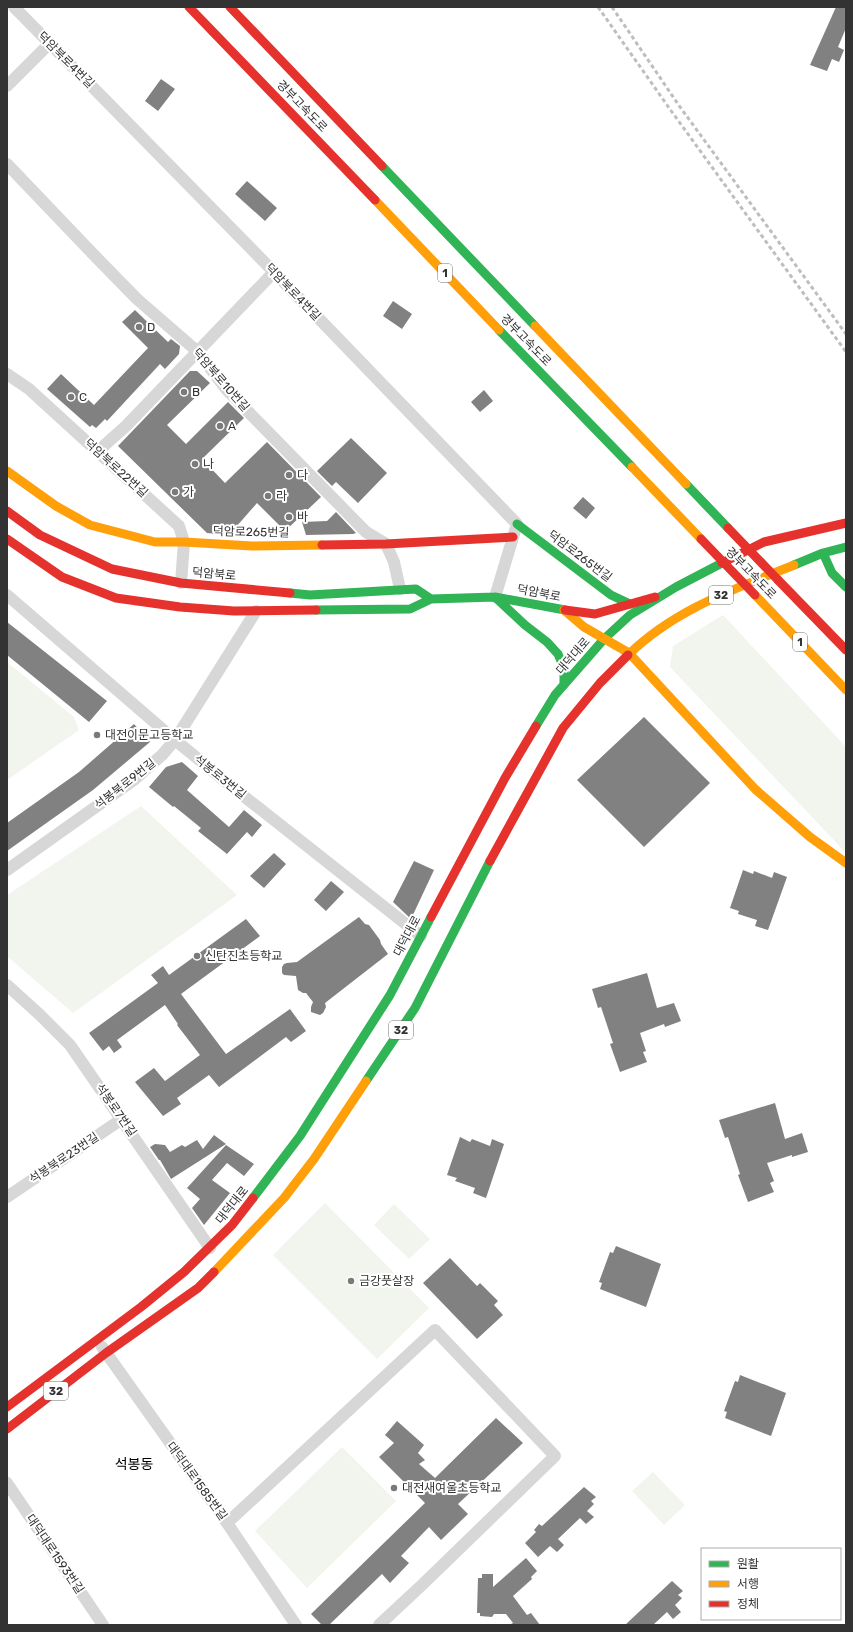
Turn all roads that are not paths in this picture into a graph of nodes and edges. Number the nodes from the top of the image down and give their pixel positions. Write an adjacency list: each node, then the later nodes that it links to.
1 (14, 7): 4 (street, 덕암북로4번길)
2 (189, 7): 35 (main road, 경부고속도로 / 1, bridge)
3 (230, 7): 32 (main road, 경부고속도로 / 1, bridge)
4 (50, 43): 5 (street); 7 (street, 덕암북로4번길)
5 (7, 86)
6 (7, 164): 8 (street, 덕암북로10번길)
7 (274, 272): 8 (street); 14 (street, 덕암북로4번길)
8 (198, 352): 10 (street); 18 (street, 덕암북로10번길)
9 (7, 374): 10 (street, 덕암북로22번길)
10 (98, 451): 17 (street, 덕암북로22번길)
11 (7, 472): 17 (main road, 덕암로265번길)
12 (7, 511): 15 (main road, 덕암북로)
13 (846, 523): 24 (main road, 대덕대로 / 32)
14 (517, 524): 16 (street); 28 (main road, 덕암로265번길)
15 (13, 535): 21 (main road, 덕암북로); 30 (main road, 덕암북로)
16 (513, 537): 18 (main road, 덕암로265번길); 26 (street)
17 (184, 542): 18 (main road, 덕암로265번길); 21 (street, 덕암북로22번길)
18 (386, 544): 23 (street)
19 (846, 548): 20 (main road, 32)
20 (823, 553): 22 (main road); 33 (main road, 32)
21 (181, 583): 23 (main road, 덕암북로)
22 (846, 587)
23 (400, 589): 27 (main road, 덕암북로)
24 (665, 594): 28 (main road); 31 (main road, 대덕대로 / 32)
25 (7, 595): 36 (street, 석봉로3번길)
26 (495, 597): 27 (main road, 덕암북로); 29 (main road, 덕암북로); 34 (main road)
27 (431, 599): 30 (main road, 덕암북로)
28 (630, 604): 29 (main road)
29 (564, 610): 31 (main road, 덕암북로)
30 (256, 611): 36 (street, 석봉북로9번길)
31 (604, 638): 33 (main road, 덕암북로); 34 (main road, 대덕대로 / 32)
32 (846, 650)
33 (629, 654): 37 (main road, 덕암북로); 45 (main road, 32)
34 (564, 685): 39 (main road, 대덕대로 / 32)
35 (846, 690)
36 (175, 740): 38 (street, 석봉북로9번길); 39 (street, 석봉로3번길)
37 (846, 863)
38 (7, 870)
39 (421, 936): 43 (main road, 대덕대로 / 32)
40 (7, 986): 41 (street, 석봉로7번길)
41 (122, 1119): 42 (street, 석봉북로23번길); 43 (street, 석봉로7번길)
42 (7, 1197)
43 (210, 1248): 44 (main road, 대덕대로 / 32)
44 (96, 1339): 45 (street, 대덕대로1585번길); 46 (main road, 대덕대로 / 32)
45 (106, 1353): 47 (main road, 32); 49 (street, 대덕대로1585번길)
46 (7, 1407)
47 (7, 1429)
48 (7, 1484): 50 (street, 대덕대로1593번길)
49 (227, 1523): 51 (street, 대덕대로1585번길); 52 (street)
50 (103, 1625)
51 (296, 1625)
52 (379, 1625)

